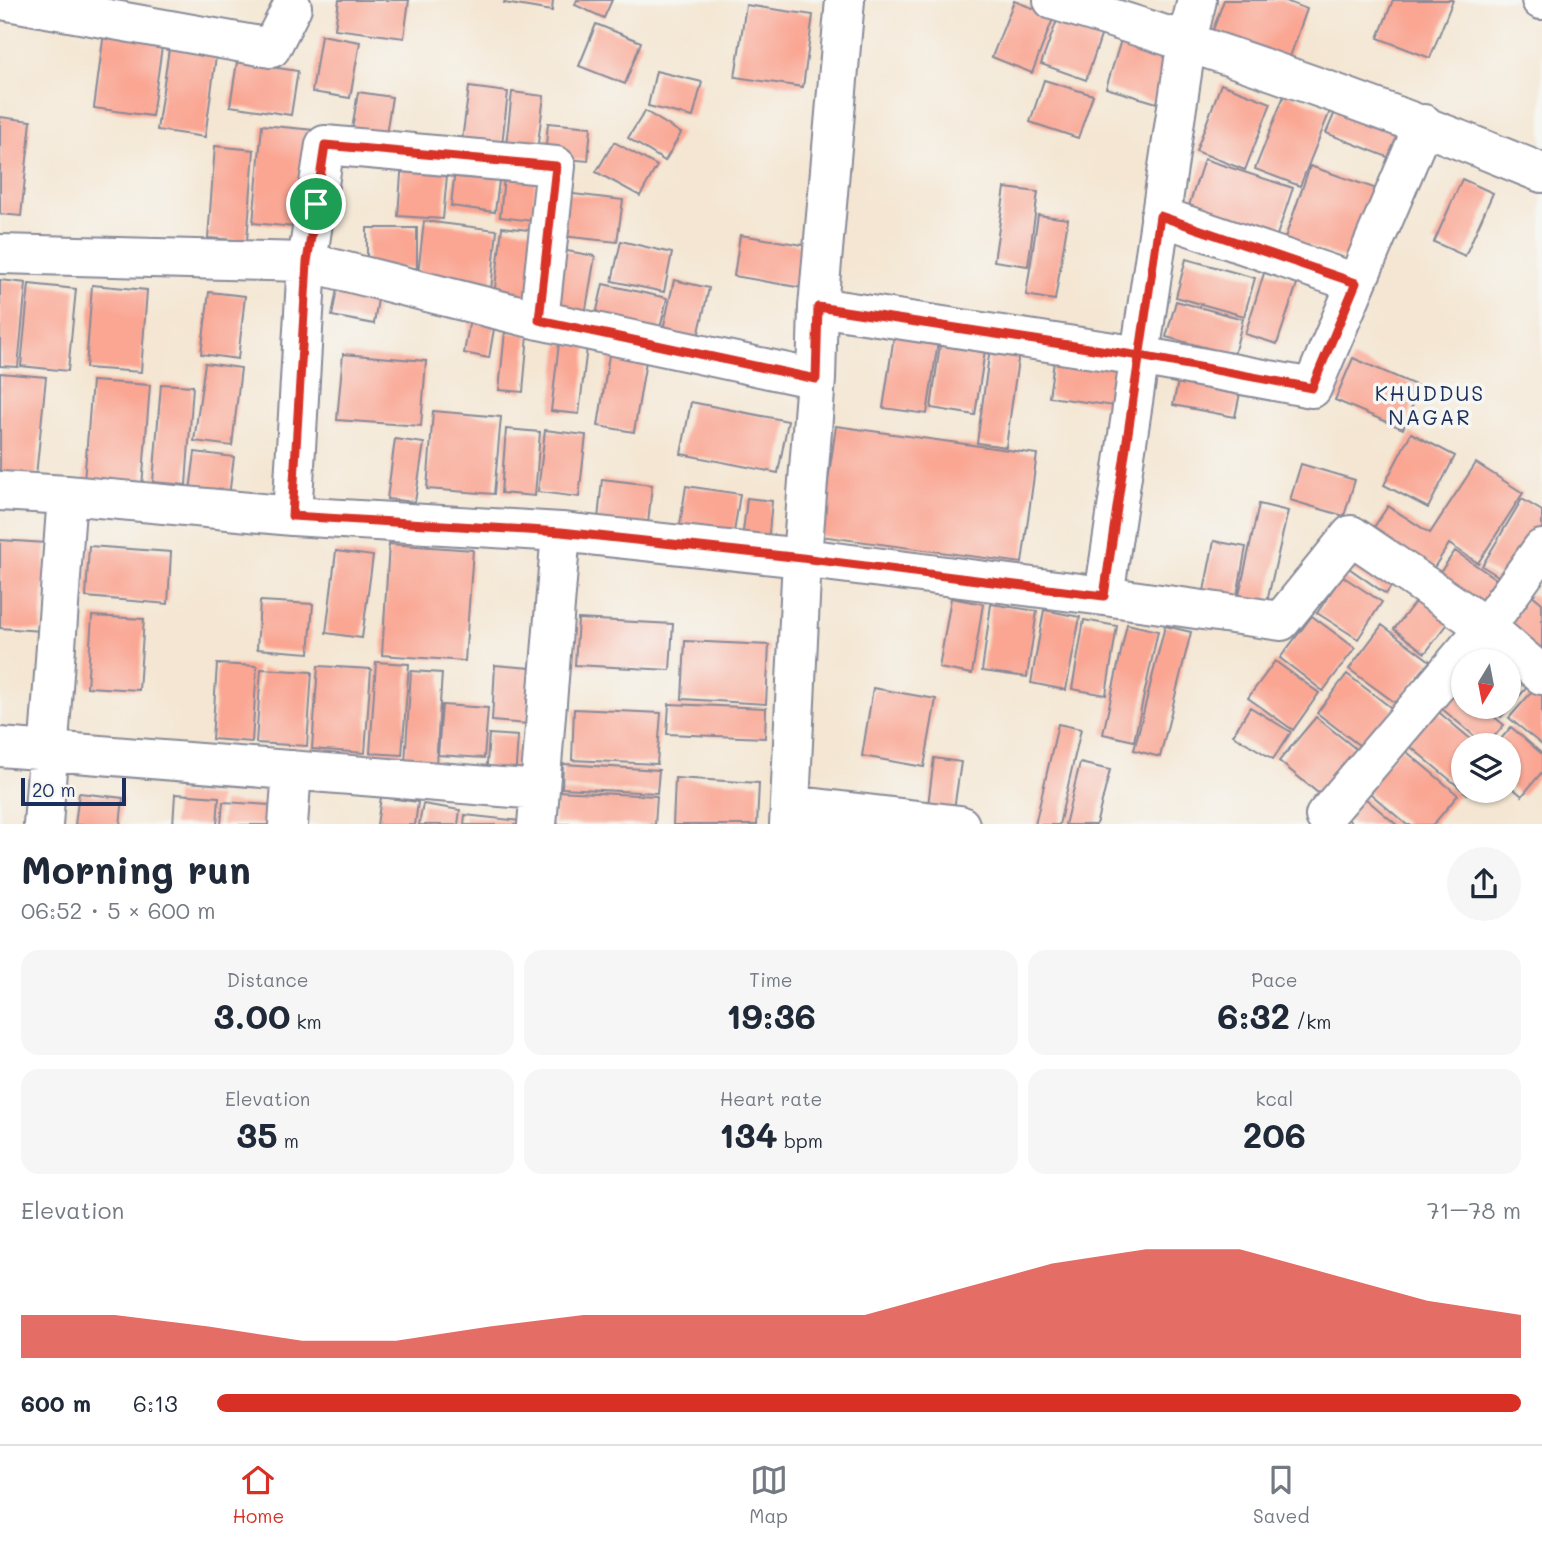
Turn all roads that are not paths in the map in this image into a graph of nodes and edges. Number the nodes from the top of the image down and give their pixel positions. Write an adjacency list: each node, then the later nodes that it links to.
1 (2, 0): 5 (street)
2 (845, 0): 13 (street)
3 (1053, 0): 6 (street)
4 (1196, 0): 6 (street)
5 (292, 7)
6 (1187, 40): 7 (street); 9 (street)
7 (1424, 124): 8 (street); 12 (street)
8 (1542, 173)
9 (1160, 216): 12 (street); 15 (street)
10 (0, 254): 11 (street)
11 (307, 262): 14 (street); 14 (street); 19 (street)
12 (1356, 283): 15 (street)
13 (818, 307): 15 (street); 16 (street)
14 (539, 320): 16 (street)
15 (1140, 356): 23 (street)
16 (816, 379): 22 (street)
17 (0, 491): 18 (street)
18 (67, 495): 19 (street); 27 (street)
19 (292, 516): 20 (street)
20 (561, 532): 22 (street); 29 (street)
21 (1542, 549): 24 (street)
22 (802, 558): 23 (street); 30 (street)
23 (1104, 596): 24 (street)
24 (1486, 627): 25 (street); 31 (street)
25 (1542, 675)
26 (0, 747): 27 (street)
27 (48, 751): 28 (street); 32 (street)
28 (292, 771): 29 (street); 33 (street)
29 (538, 807)
30 (790, 815): 34 (street)
31 (1325, 816)
32 (43, 824)
33 (288, 824)
34 (960, 824)

